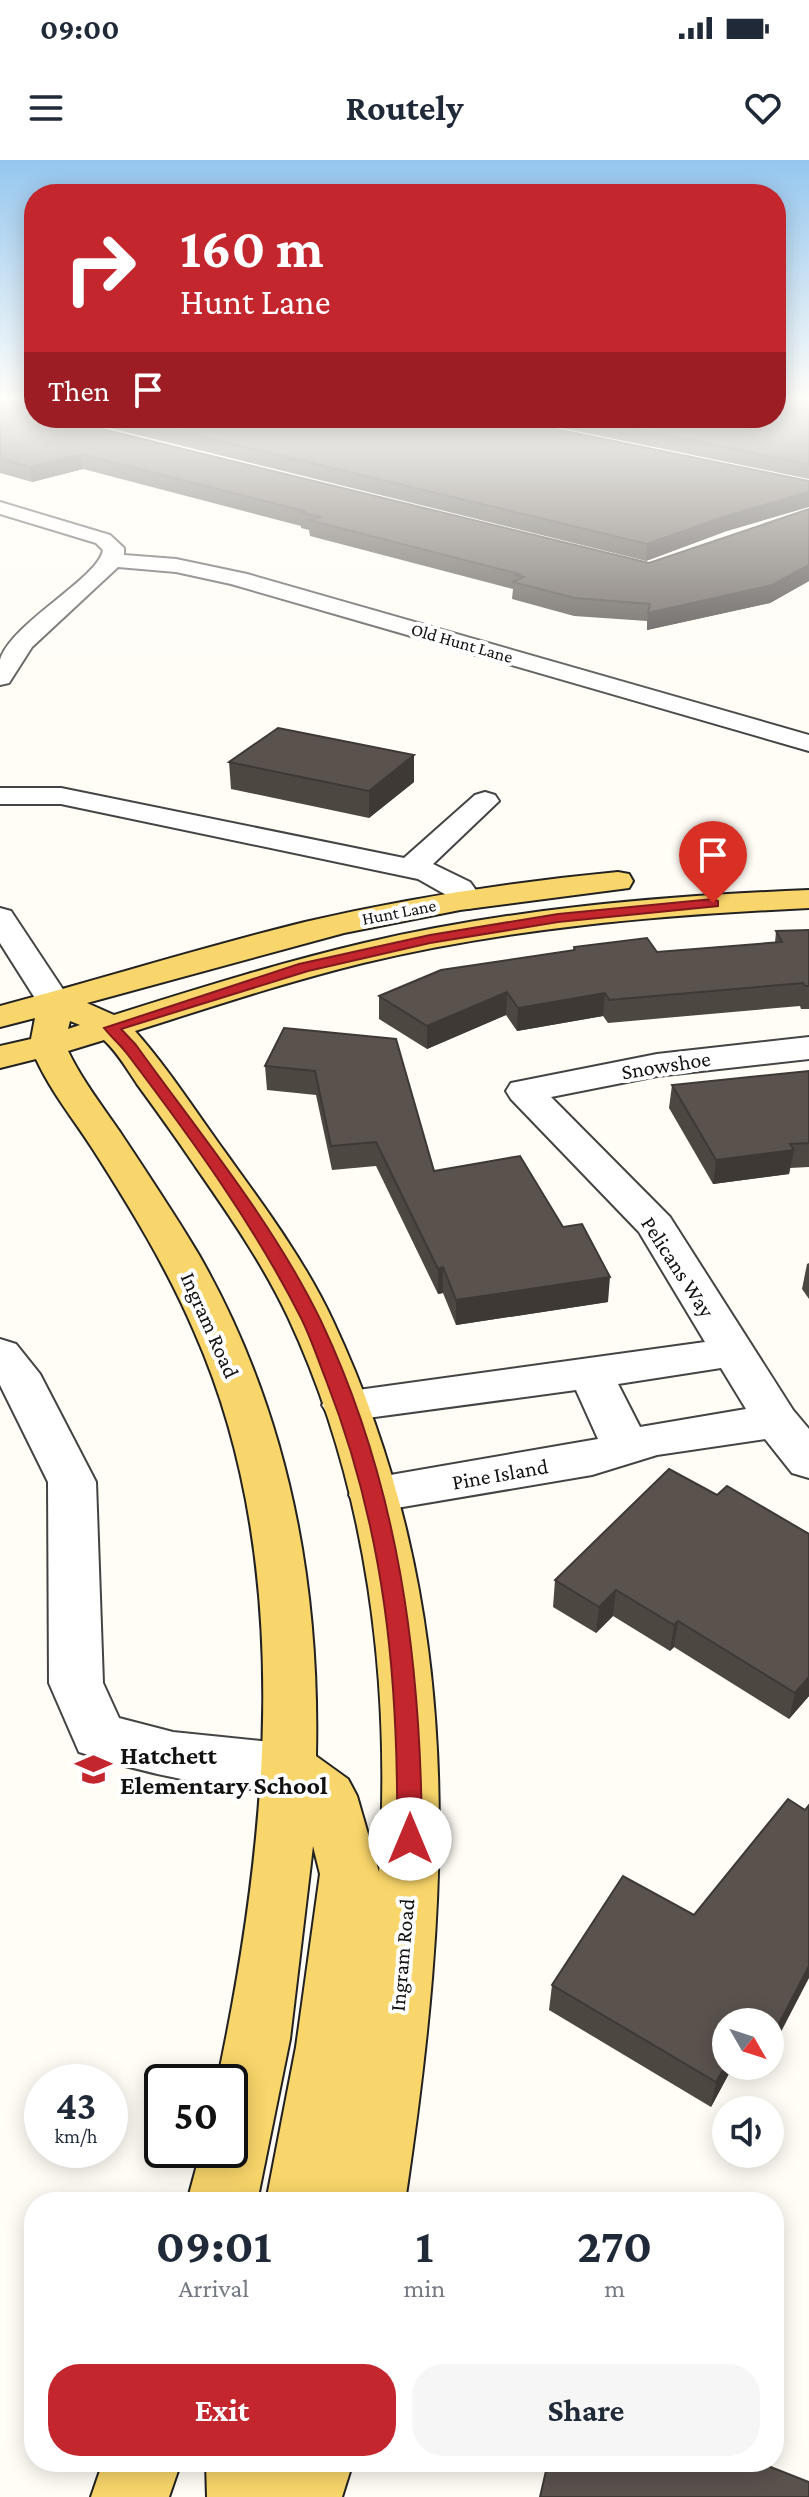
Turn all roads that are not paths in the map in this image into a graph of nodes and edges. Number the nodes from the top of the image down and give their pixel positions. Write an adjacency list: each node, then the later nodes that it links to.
1 (7, 510): 2 (street)
2 (112, 561): 3 (street); 4 (street, Old Hunt Lane)
3 (0, 678)
4 (809, 743)
5 (0, 796): 7 (street)
6 (485, 801): 7 (street)
7 (411, 868): 12 (street)
8 (809, 870): 9 (main road)
9 (736, 872)
10 (642, 879): 12 (main road, Hunt Lane)
11 (809, 899): 15 (main road, Hunt Lane)
12 (467, 900): 16 (main road, Hunt Lane)
13 (0, 918): 16 (street, Ingram Road)
14 (0, 1017): 16 (main road, Hunt Lane)
15 (111, 1028): 16 (main road, Hunt Lane); 22 (main road, Ingram Road)
16 (34, 1035): 27 (main road, Ingram Road)
17 (809, 1048): 18 (street, Snowshoe)
18 (524, 1091): 19 (street, Pelicans Way)
19 (732, 1352): 21 (street); 23 (street, Pelicans Way)
20 (0, 1354): 27 (street)
21 (590, 1372): 22 (street); 24 (street)
22 (345, 1405): 26 (main road, Ingram Road)
23 (776, 1421): 24 (street, Pine Island); 25 (street, Pelicans Way)
24 (626, 1448): 26 (street, Pine Island)
25 (809, 1461)
26 (373, 1495): 30 (main road, Ingram Road)
27 (290, 1768): 28 (main road, Ingram Road); 29 (main road)
28 (224, 2192)
29 (303, 2192)
30 (371, 2192)
31 (139, 2472): 34 (main road)
32 (245, 2472): 35 (main road)
33 (311, 2472): 36 (main road)
34 (130, 2497)
35 (246, 2497)
36 (303, 2497)

